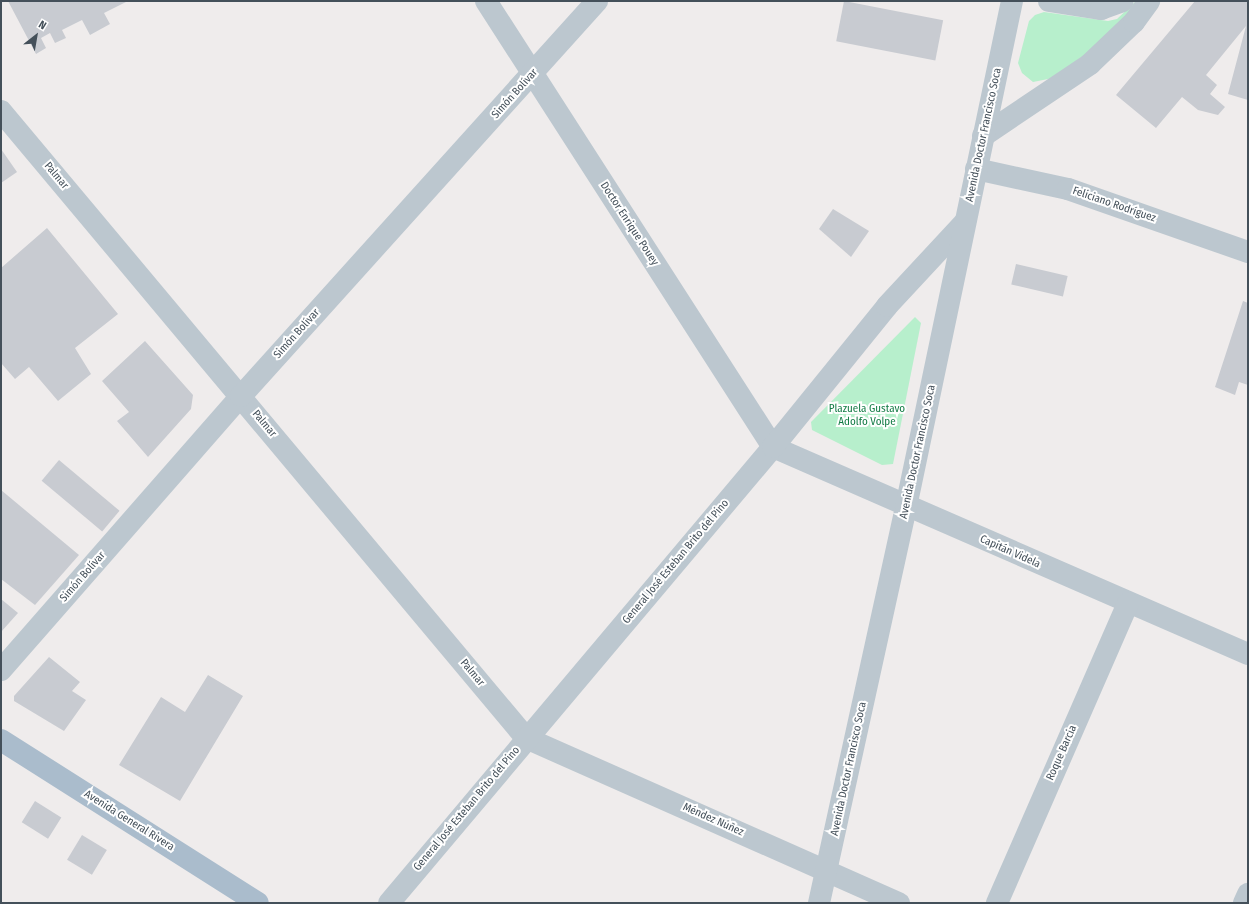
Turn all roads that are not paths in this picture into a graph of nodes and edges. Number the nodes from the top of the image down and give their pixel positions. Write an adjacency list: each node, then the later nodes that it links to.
1 (486, 1): 7 (street, Doctor Enrique Pouey)
2 (597, 1): 7 (street, Simón Bolívar)
3 (1012, 1): 9 (street, Avenida Doctor Francisco Soca)
4 (1048, 1): 5 (street)
5 (1123, 1)
6 (1149, 1): 9 (street)
7 (533, 75): 13 (street, Simón Bolívar); 14 (street, Doctor Enrique Pouey)
8 (1, 111): 13 (street, Palmar)
9 (983, 136): 10 (street, Avenida Doctor Francisco Soca)
10 (976, 169): 11 (street, Avenida Doctor Francisco Soca); 12 (street, Feliciano Rodríguez)
11 (965, 222): 14 (street, General José Esteban Brito del Pino); 15 (street, Avenida Doctor Francisco Soca)
12 (1248, 252)
13 (241, 396): 18 (street, Simón Bolívar); 19 (street, Palmar)
14 (773, 448): 15 (street, Capitán Videla); 19 (street, General José Esteban Brito del Pino)
15 (906, 506): 16 (street, Capitán Videla); 21 (street, Avenida Doctor Francisco Soca)
16 (1128, 603): 17 (street, Capitán Videla); 27 (street, Roque Barcia)
17 (1248, 654)
18 (1, 670)
19 (526, 738): 21 (street, Méndez Núñez); 24 (street, General José Esteban Brito del Pino)
20 (1, 740): 23 (main road, Avenida General Rivera)
21 (827, 870): 25 (street, Avenida Doctor Francisco Soca); 26 (street, Méndez Núñez)
22 (1248, 894): 28 (street)
23 (258, 903)
24 (389, 903)
25 (819, 903)
26 (899, 903)
27 (996, 903)
28 (1244, 903)

